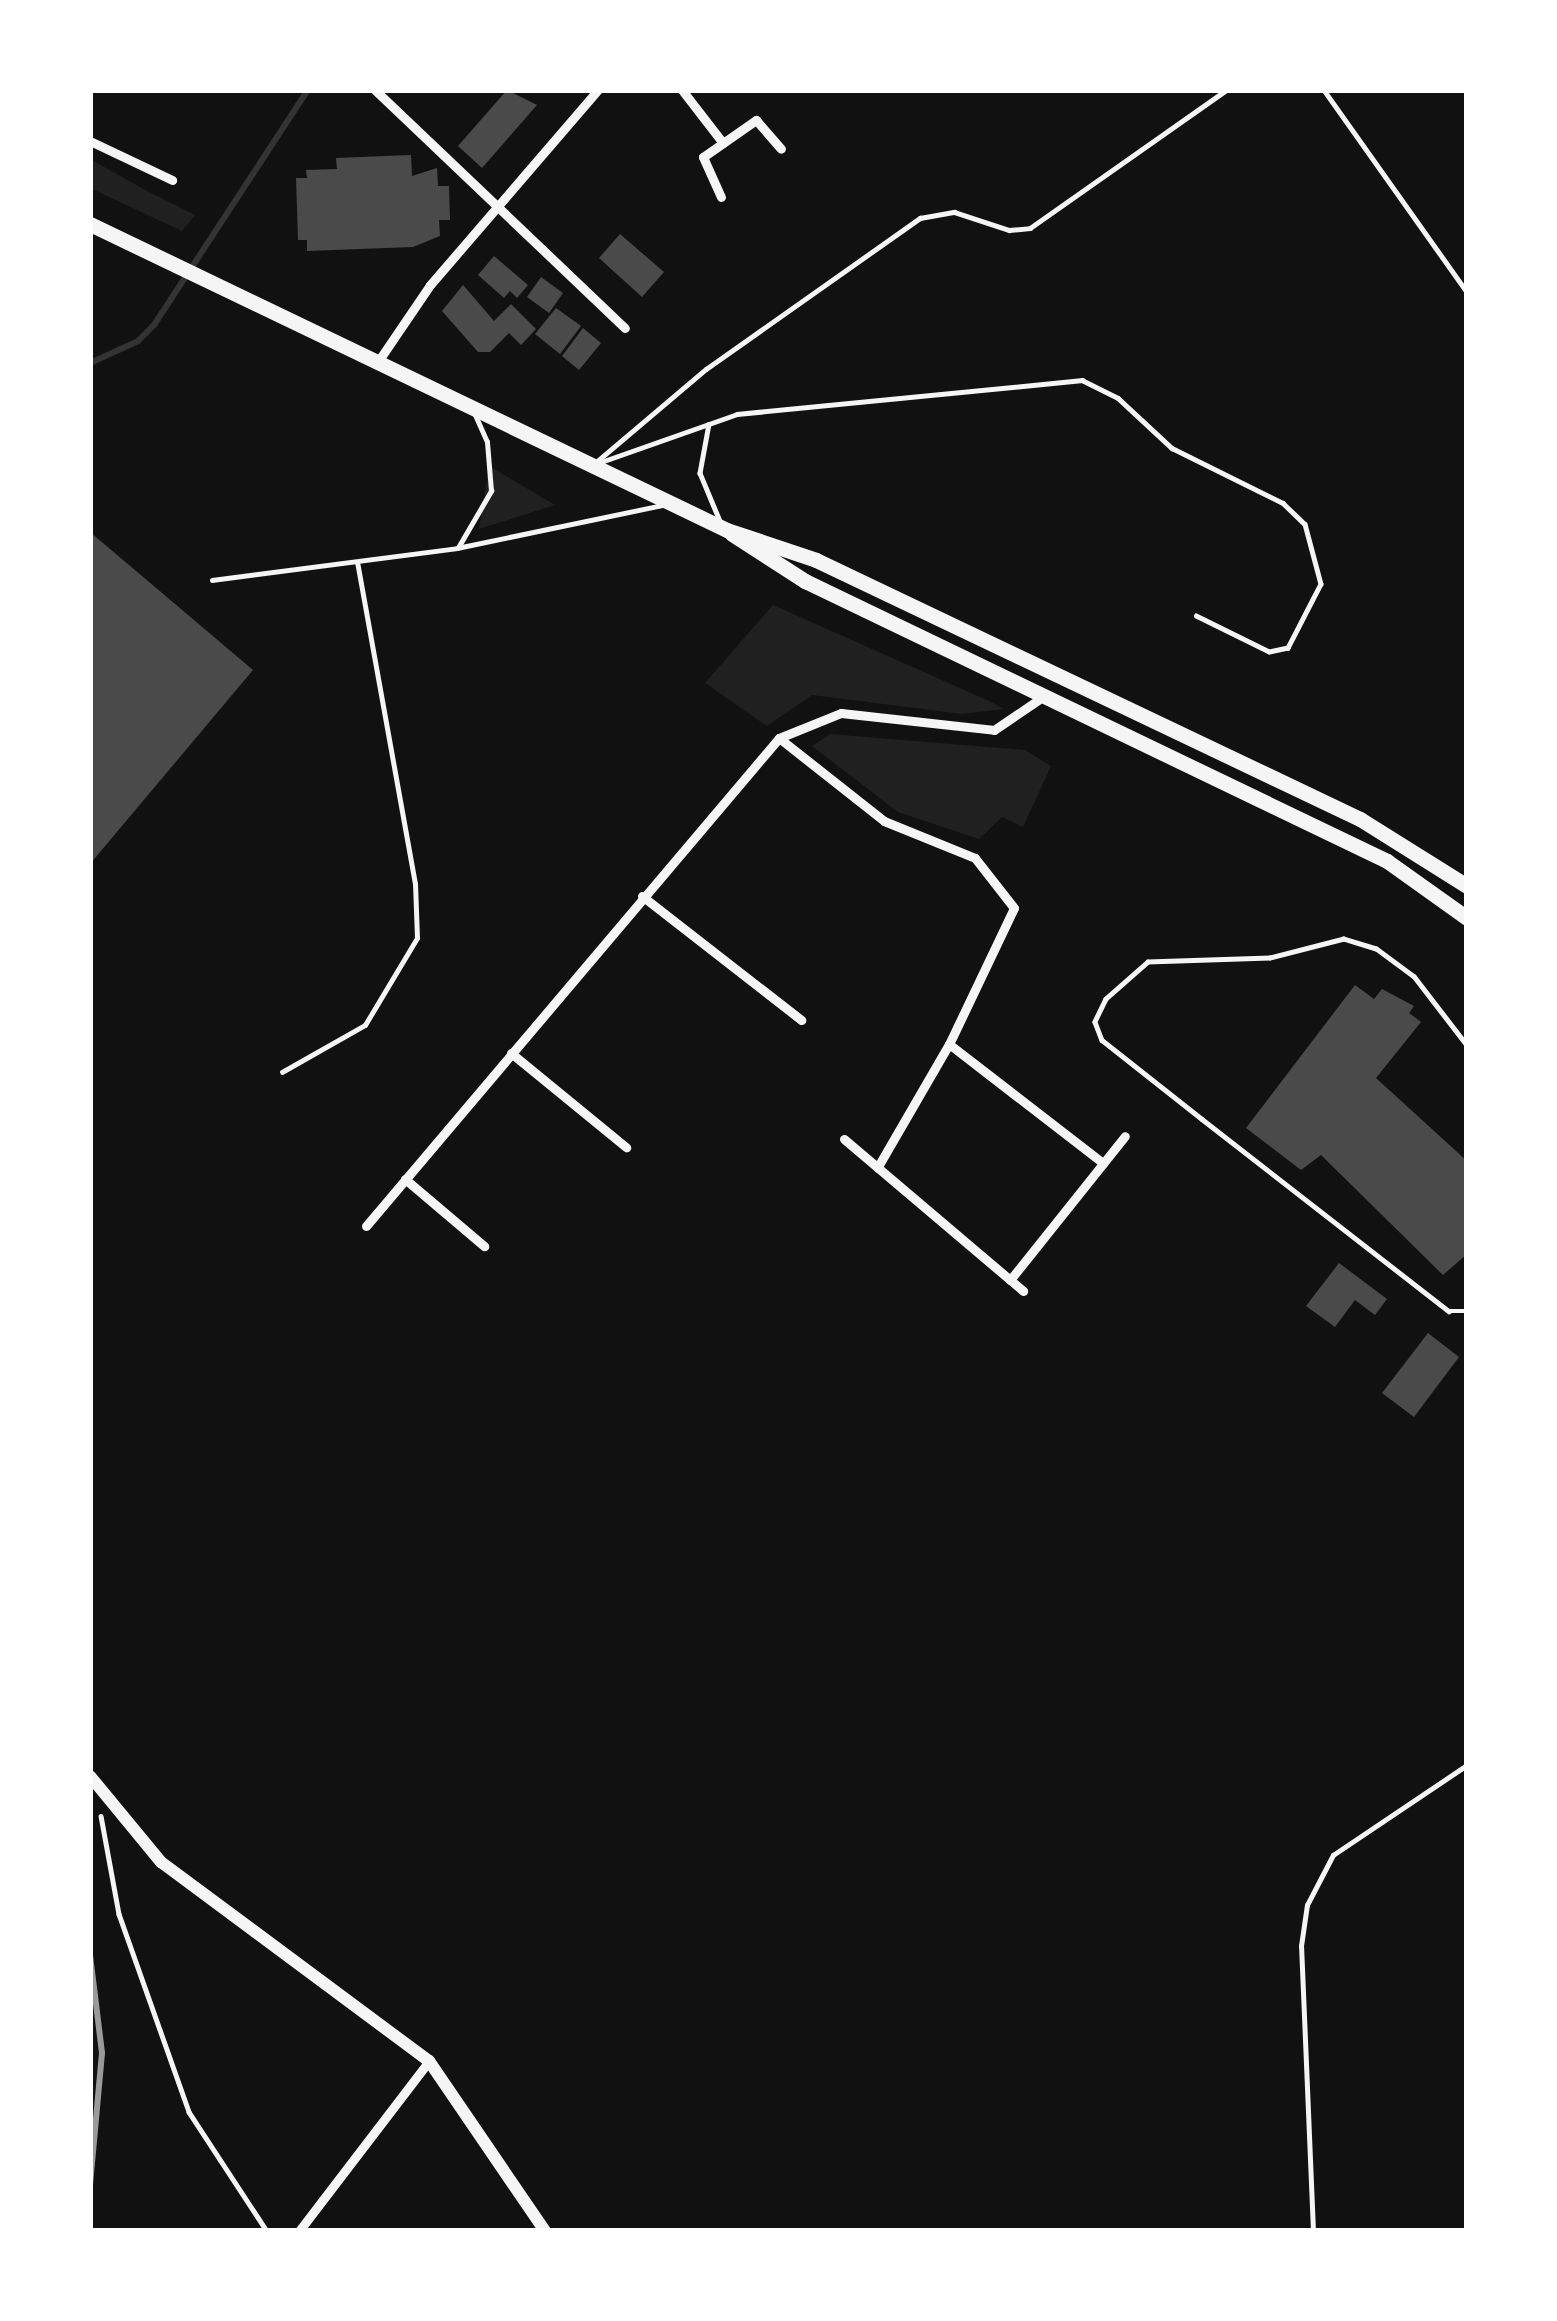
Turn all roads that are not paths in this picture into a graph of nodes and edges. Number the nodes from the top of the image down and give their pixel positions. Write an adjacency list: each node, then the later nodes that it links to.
1 (375, 90): 11 (street)
2 (598, 90): 11 (street)
3 (682, 90): 7 (street)
4 (1226, 90): 18 (lane)
5 (1324, 90): 13 (lane)
6 (90, 141): 9 (street)
7 (724, 143): 8 (street); 10 (street)
8 (781, 149)
9 (172, 180)
10 (721, 197)
11 (497, 207): 14 (street); 15 (street)
12 (90, 224): 15 (main road)
13 (1467, 292)
14 (625, 328)
15 (377, 363): 16 (main road)
16 (471, 408): 18 (main road); 21 (lane)
17 (710, 422): 18 (lane); 20 (lane); 24 (lane)
18 (592, 465): 19 (main road)
19 (671, 503): 20 (main road); 21 (lane)
20 (727, 530): 25 (main road); 27 (main road)
21 (458, 548): 22 (lane)
22 (357, 563): 23 (lane); 34 (lane)
23 (212, 580)
24 (1196, 616)
25 (1044, 696): 26 (street); 29 (main road)
26 (779, 738): 28 (street); 31 (street)
27 (1467, 886)
28 (642, 896): 30 (street); 33 (street)
29 (1467, 918)
30 (801, 1020)
31 (950, 1044): 38 (street); 39 (street)
32 (1467, 1046): 45 (lane)
33 (511, 1053): 37 (street); 40 (street)
34 (282, 1072)
35 (1125, 1136): 38 (street)
36 (844, 1139): 39 (street)
37 (626, 1147)
38 (1103, 1163): 43 (street)
39 (877, 1168): 43 (street)
40 (404, 1179): 41 (street); 42 (street)
41 (365, 1226)
42 (484, 1246)
43 (1010, 1280): 44 (street)
44 (1023, 1291)
45 (1467, 1311)
46 (1467, 1765): 51 (lane)
47 (90, 1776): 48 (street)
48 (429, 2061): 49 (street); 50 (street)
49 (299, 2231)
50 (545, 2231)
51 (1312, 2231)

